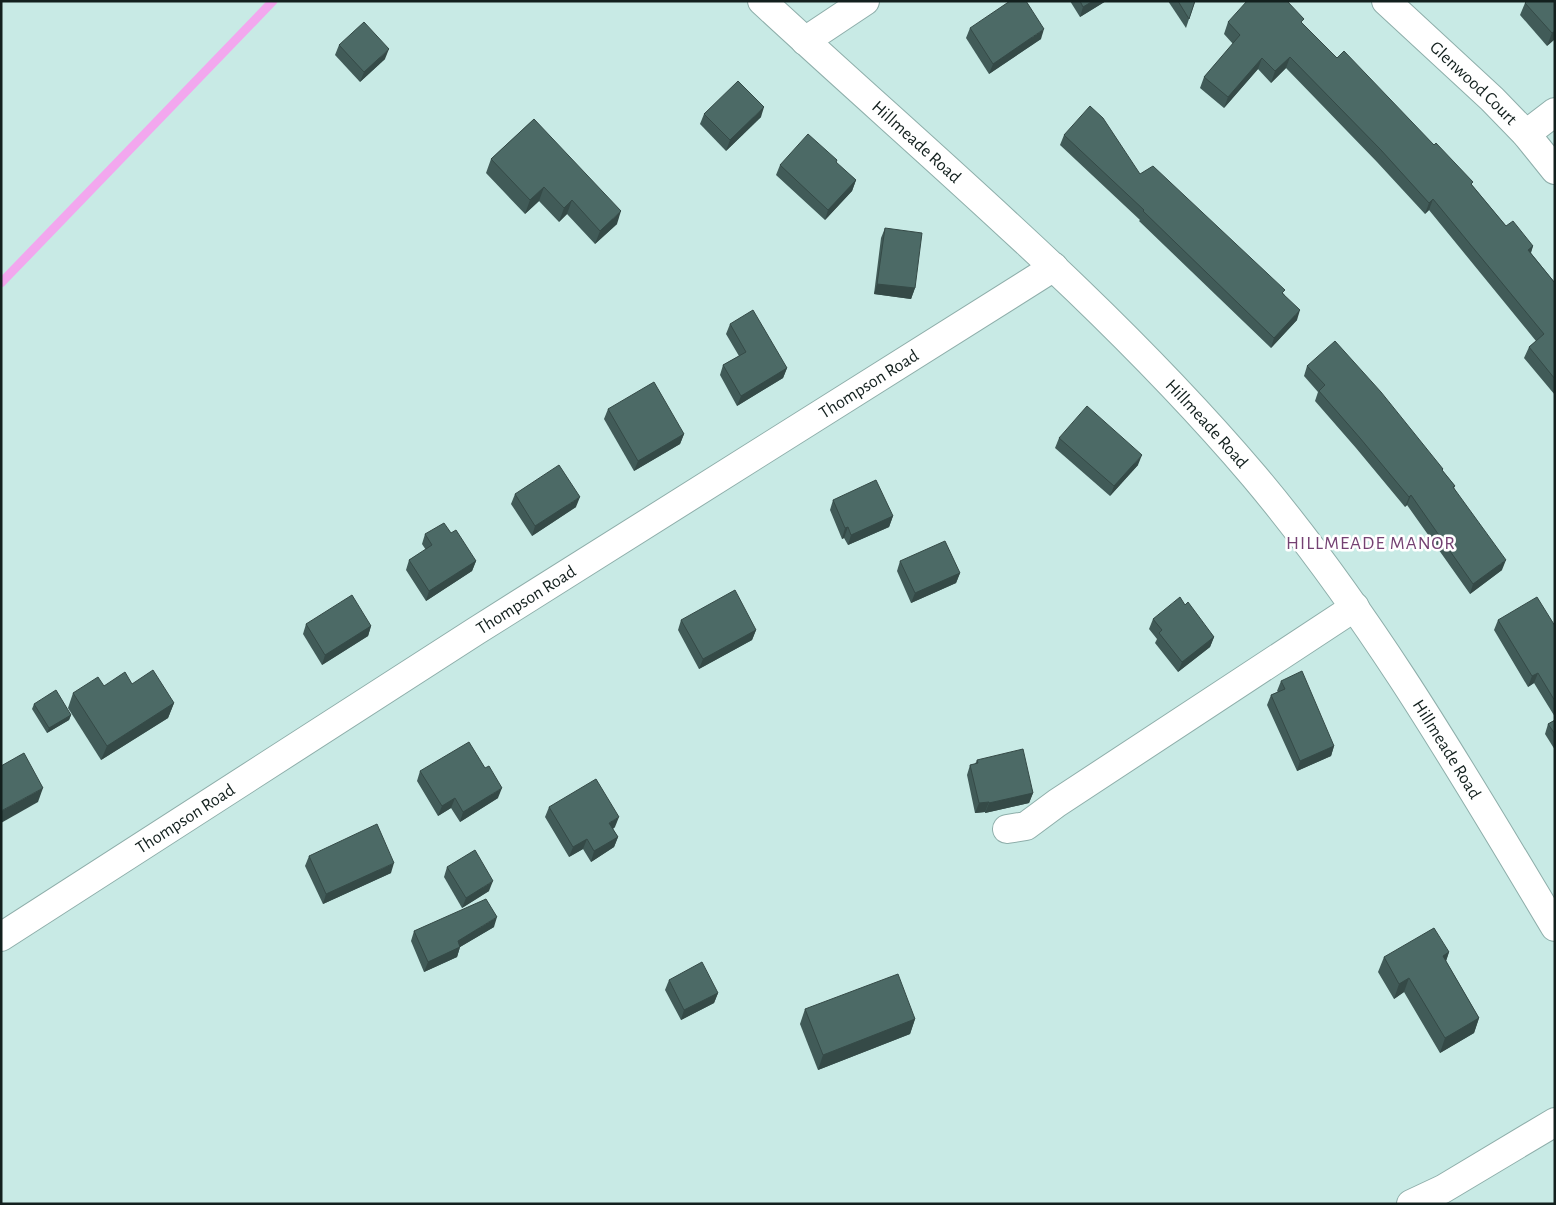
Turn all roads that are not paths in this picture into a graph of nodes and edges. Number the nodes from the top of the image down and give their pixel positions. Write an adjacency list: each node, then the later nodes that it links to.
1 (762, 1): 4 (street, Hillmeade Road)
2 (866, 1): 4 (street)
3 (1386, 1): 6 (street, Glenwood Court)
4 (804, 41): 8 (street, Hillmeade Road)
5 (1555, 112): 6 (street)
6 (1526, 134): 7 (street, Glenwood Court)
7 (1555, 170)
8 (1054, 267): 9 (street, Hillmeade Road); 12 (street, Thompson Road)
9 (1355, 607): 10 (street); 11 (street, Hillmeade Road)
10 (1007, 829)
11 (1555, 927)
12 (1, 936)
13 (1555, 1122): 14 (street)
14 (1411, 1204)

